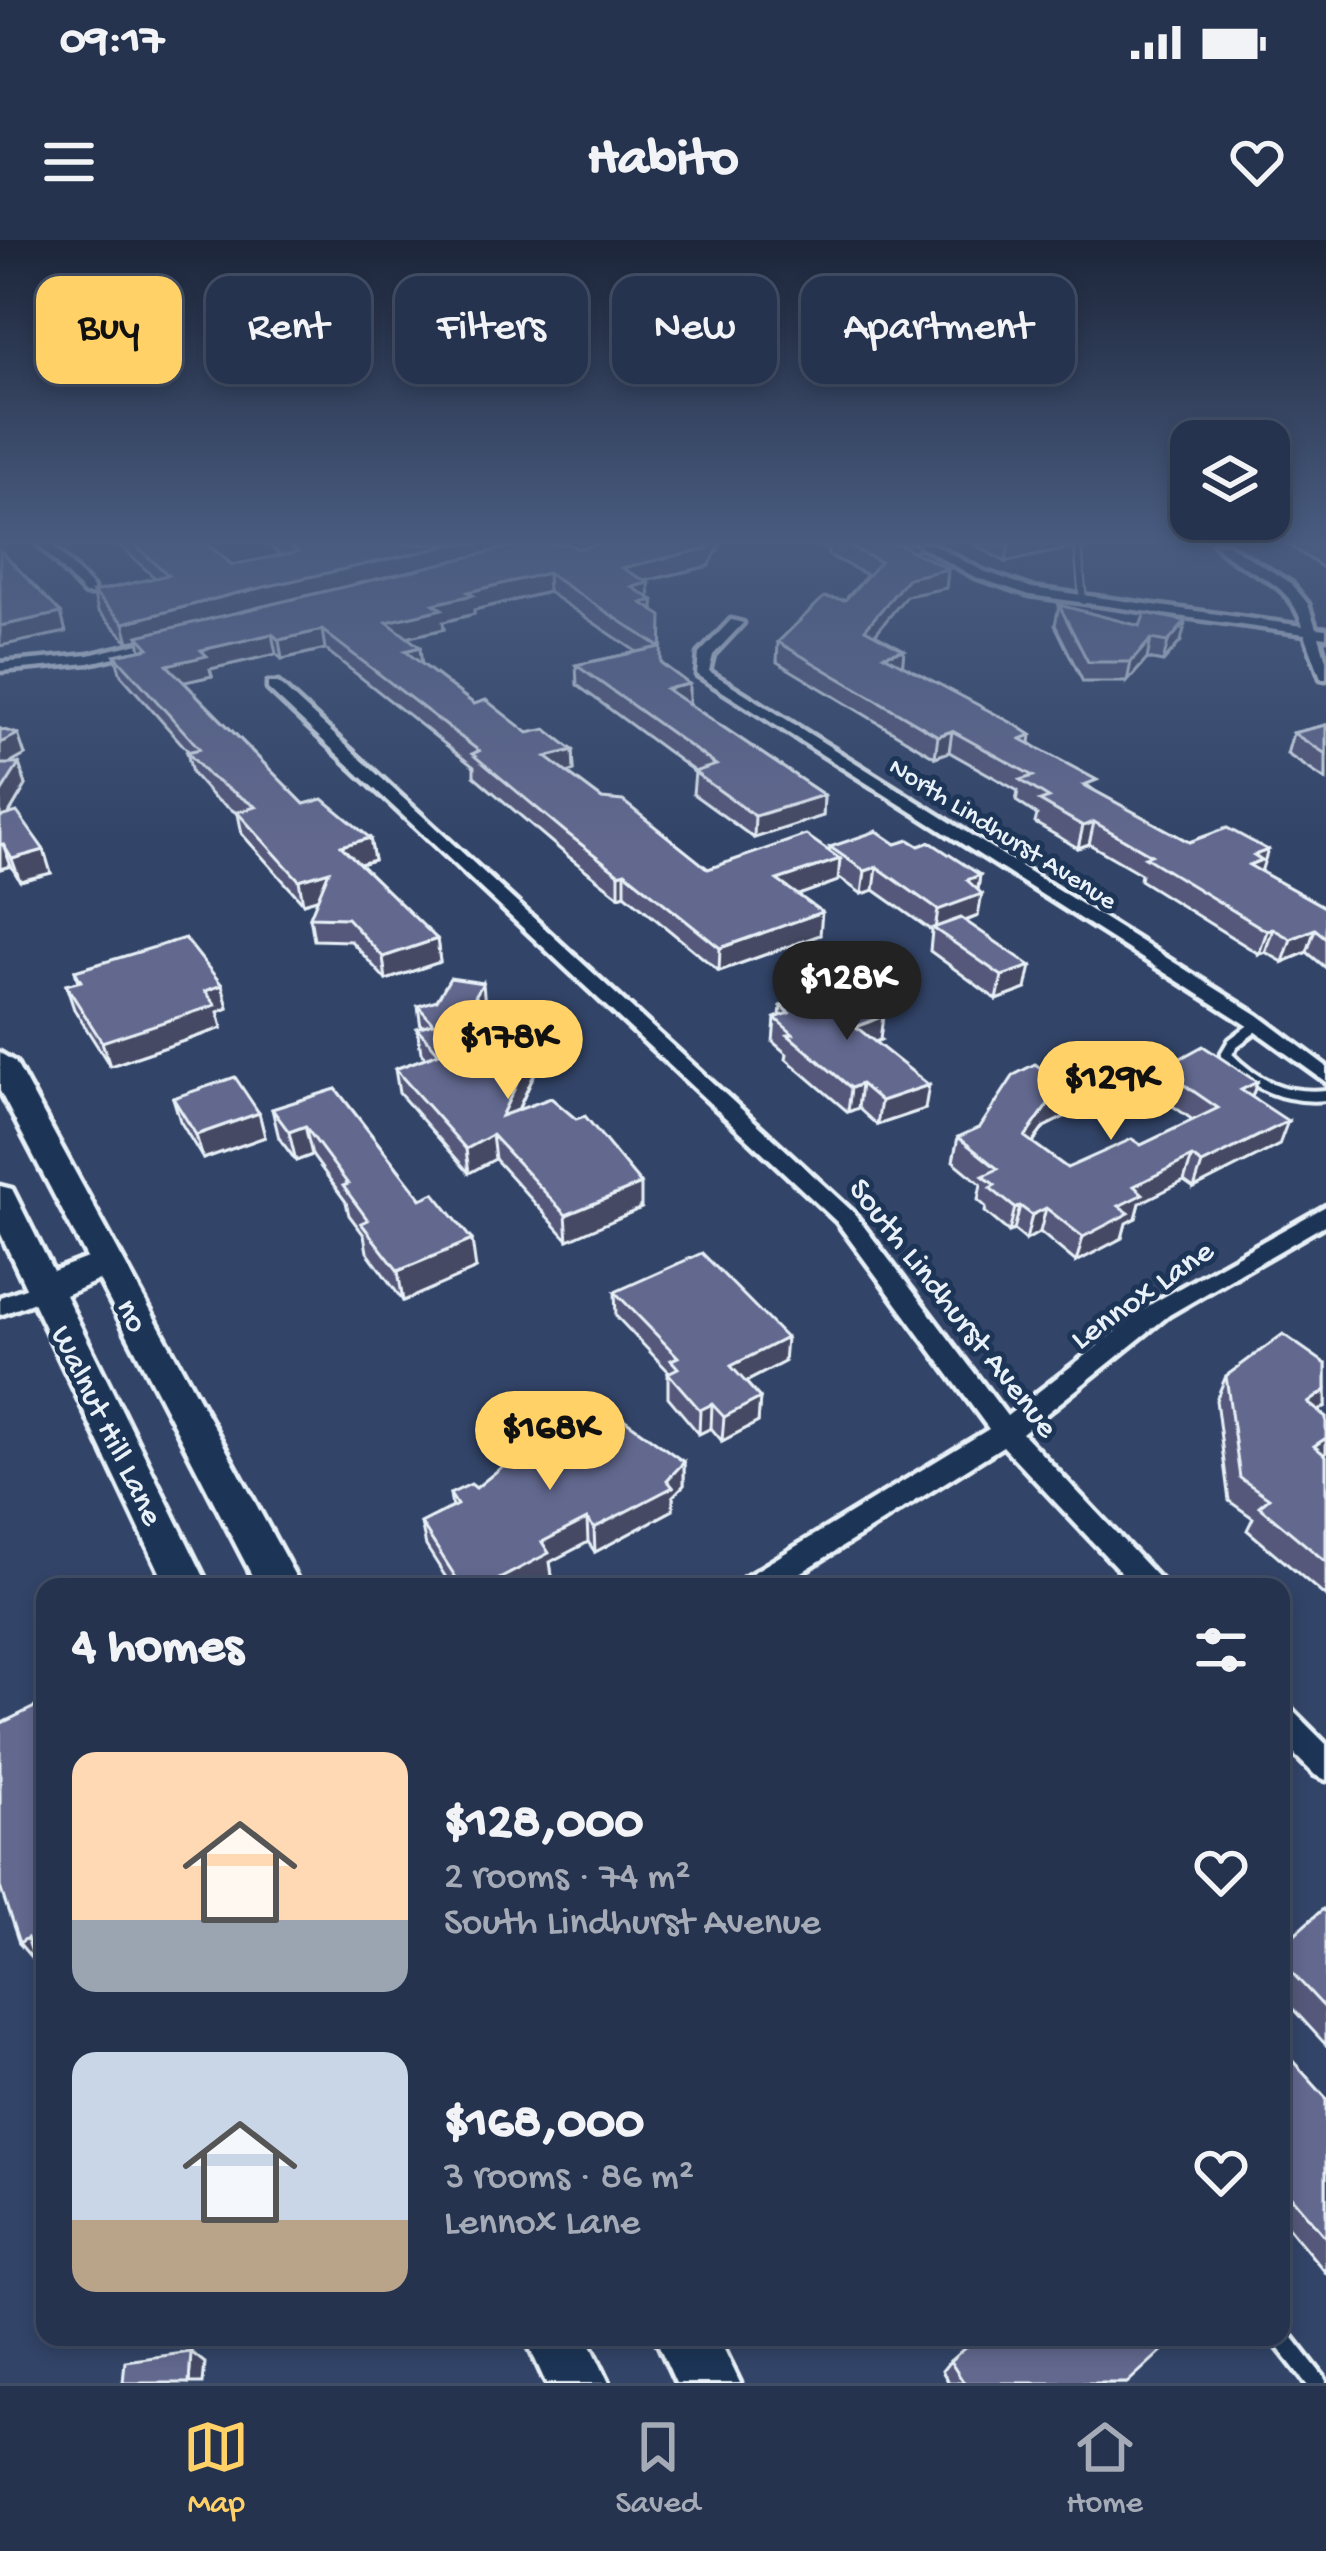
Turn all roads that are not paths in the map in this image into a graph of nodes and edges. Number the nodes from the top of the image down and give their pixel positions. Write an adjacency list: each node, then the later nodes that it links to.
1 (147, 644): 4 (street)
2 (716, 644): 7 (street, North Lindhurst Avenue)
3 (1314, 644): 5 (street)
4 (0, 667)
5 (1326, 675)
6 (273, 686): 16 (street, South Lindhurst Avenue)
7 (1258, 1024): 9 (street, North Lindhurst Avenue); 10 (lane)
8 (0, 1063): 13 (main road)
9 (1326, 1076)
10 (1326, 1095)
11 (0, 1197): 14 (main road, Walnut Hill Lane)
12 (1326, 1214): 16 (street, Lennox Lane)
13 (107, 1264): 14 (main road); 18 (main road, no)
14 (45, 1289): 15 (street); 17 (main road, Walnut Hill Lane)
15 (0, 1306)
16 (1005, 1432): 19 (street, Lennox Lane); 20 (street, South Lindhurst Avenue)
17 (184, 1578)
18 (275, 1578)
19 (769, 1578)
20 (1144, 1578)
21 (1290, 1729): 22 (street)
22 (1326, 1765)
23 (560, 2346): 26 (main road)
24 (690, 2346): 27 (main road)
25 (1288, 2346): 28 (lane)
26 (578, 2383)
27 (710, 2383)
28 (1317, 2383)

